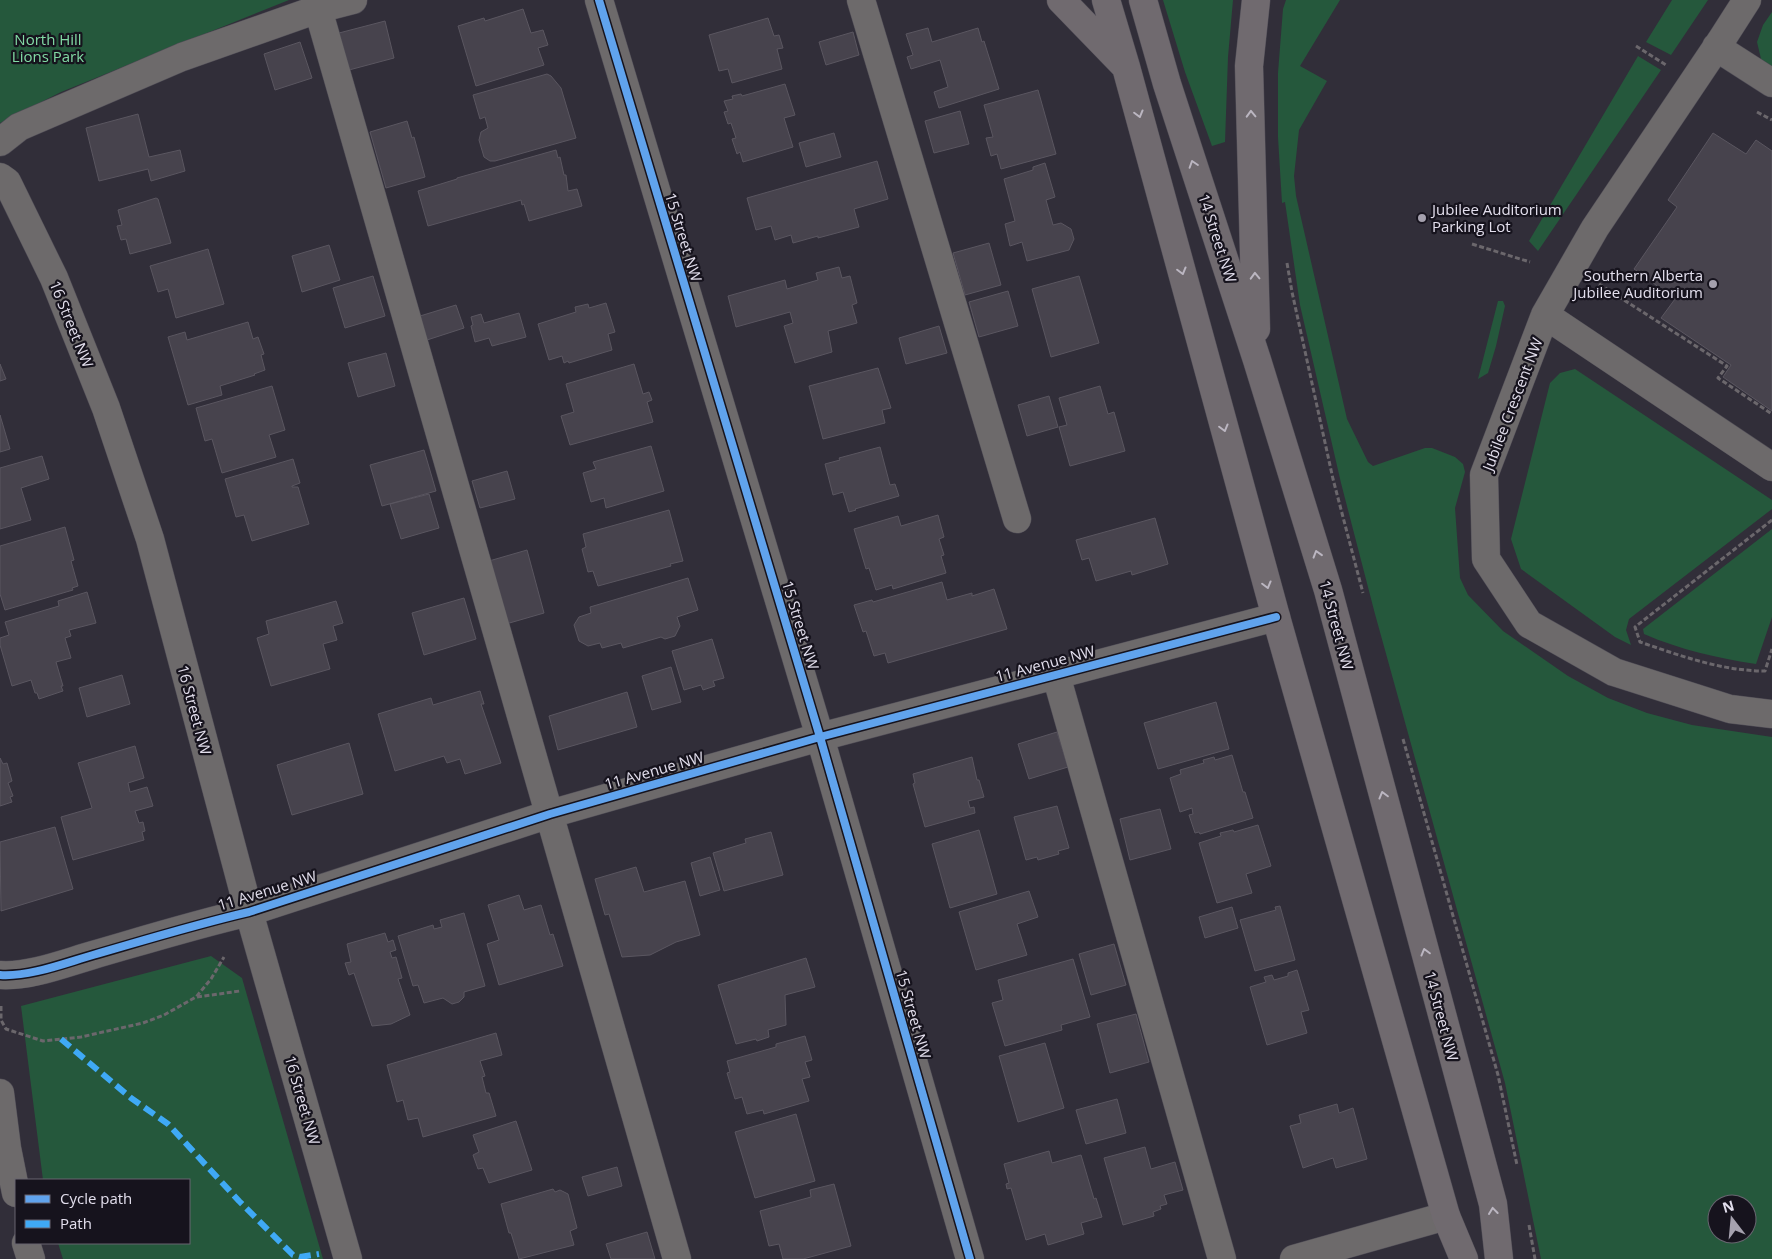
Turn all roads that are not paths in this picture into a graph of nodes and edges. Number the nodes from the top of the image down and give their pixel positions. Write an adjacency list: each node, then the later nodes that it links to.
1 (353, 0): 9 (street)
2 (599, 0): 22 (street, 15 Street NW)
3 (861, 0): 18 (street)
4 (1061, 0): 11 (main road)
5 (1106, 0): 11 (main road)
6 (1143, 0): 16 (main road, 14 Street NW, one-way to 6)
7 (1256, 0): 16 (main road, one-way to 7)
8 (1746, 0): 10 (street, Jubilee Crescent NW)
9 (318, 8): 13 (street); 23 (street)
10 (1716, 48): 12 (street); 15 (street, Jubilee Crescent NW)
11 (1126, 67): 19 (main road, one-way to 19)
12 (1772, 82)
13 (0, 142)
14 (0, 177): 24 (street, 16 Street NW)
15 (1545, 315): 17 (street); 21 (street, Jubilee Crescent NW)
16 (1257, 360): 37 (main road, 14 Street NW, one-way to 16)
17 (1772, 467)
18 (1016, 518)
19 (1276, 617): 20 (street, 11 Avenue NW); 28 (main road)
20 (1056, 674): 22 (street, 11 Avenue NW); 34 (street)
21 (1772, 714)
22 (820, 737): 23 (street, 11 Avenue NW); 33 (street, 15 Street NW)
23 (550, 814): 24 (street, 11 Avenue NW); 32 (street)
24 (249, 912): 25 (street, 11 Avenue NW); 31 (street, 16 Street NW)
25 (0, 975)
26 (0, 1093): 27 (street)
27 (15, 1188)
28 (1446, 1216): 35 (street); 36 (main road)
29 (26, 1244): 30 (street)
30 (31, 1259)
31 (348, 1259)
32 (677, 1259)
33 (970, 1259)
34 (1222, 1259)
35 (1294, 1259)
36 (1464, 1259)
37 (1499, 1259)

